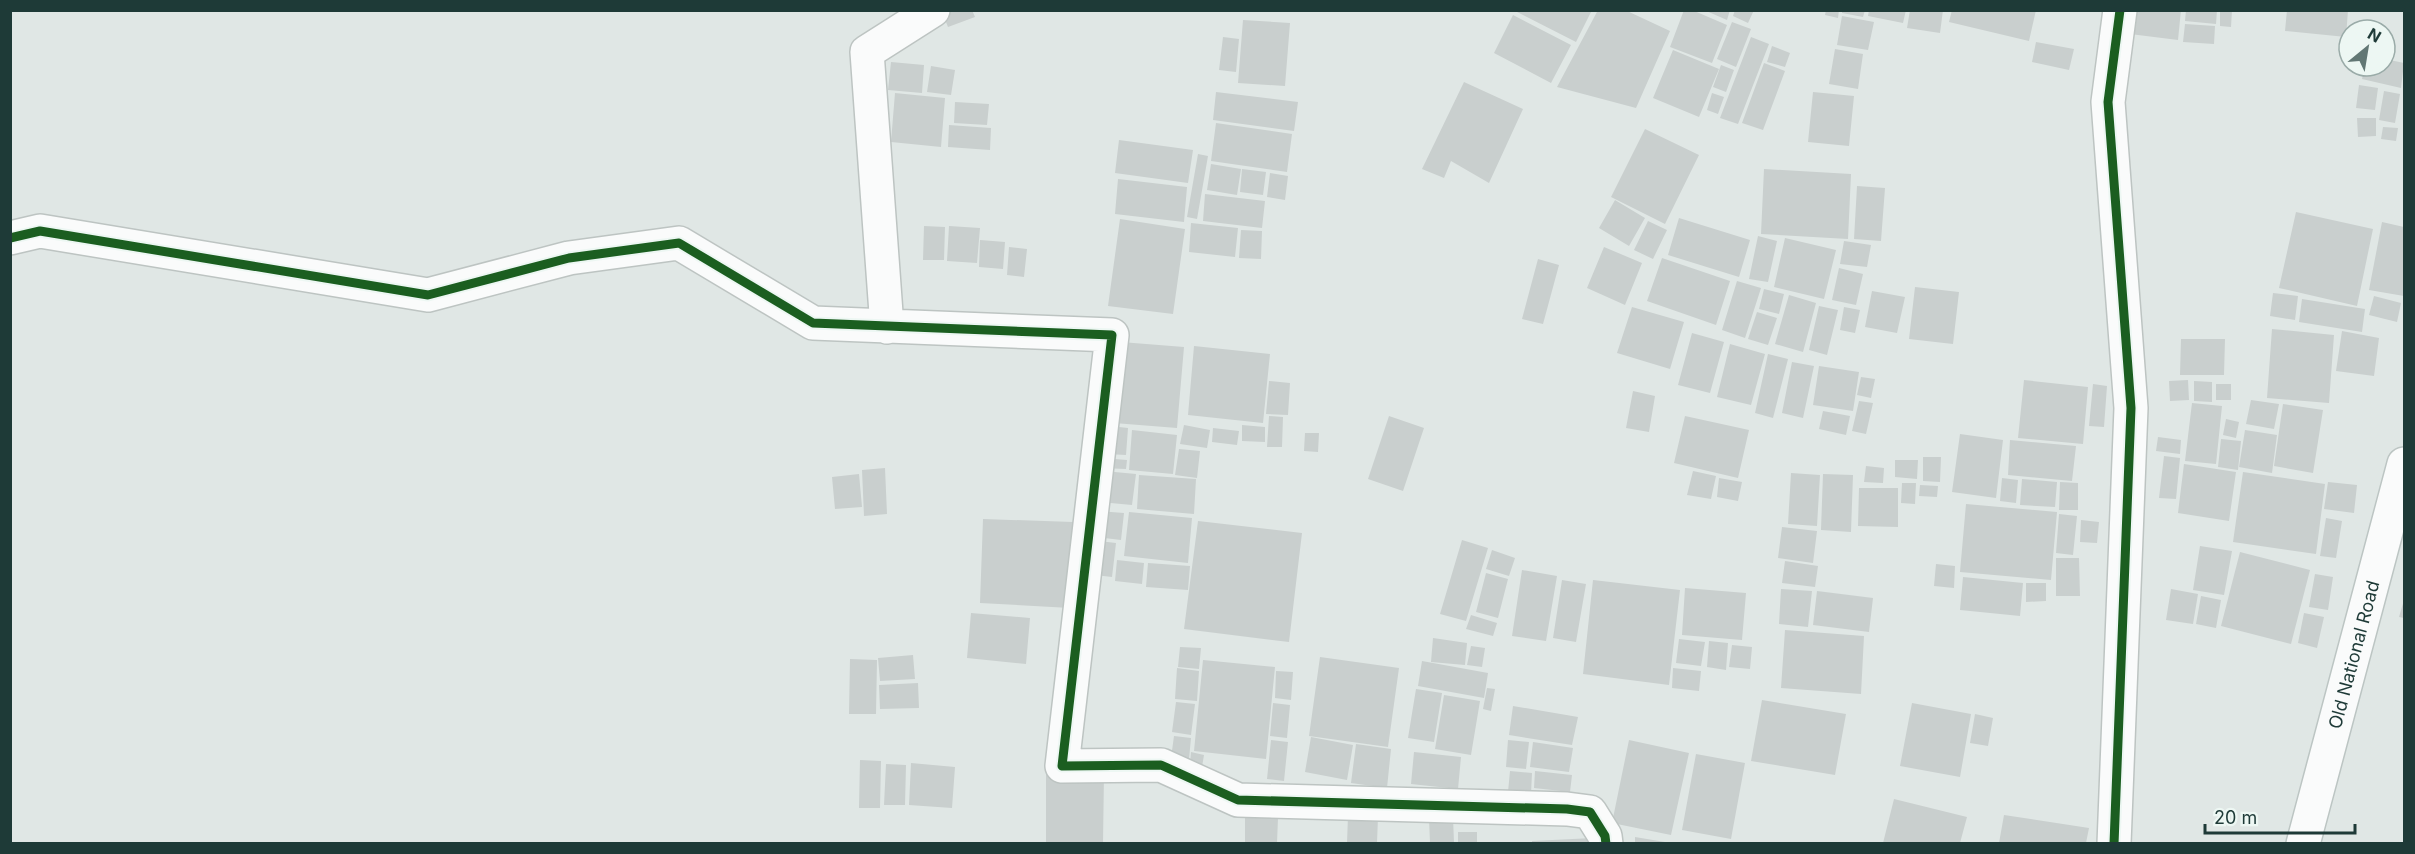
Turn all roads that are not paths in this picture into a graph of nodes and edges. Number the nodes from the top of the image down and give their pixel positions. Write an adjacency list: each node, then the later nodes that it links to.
1 (933, 10): 4 (street)
2 (2120, 10): 7 (street)
3 (10, 238): 4 (street)
4 (887, 327): 6 (street)
5 (2404, 464): 8 (street, Old National Road)
6 (1606, 843)
7 (2114, 843)
8 (2303, 843)

